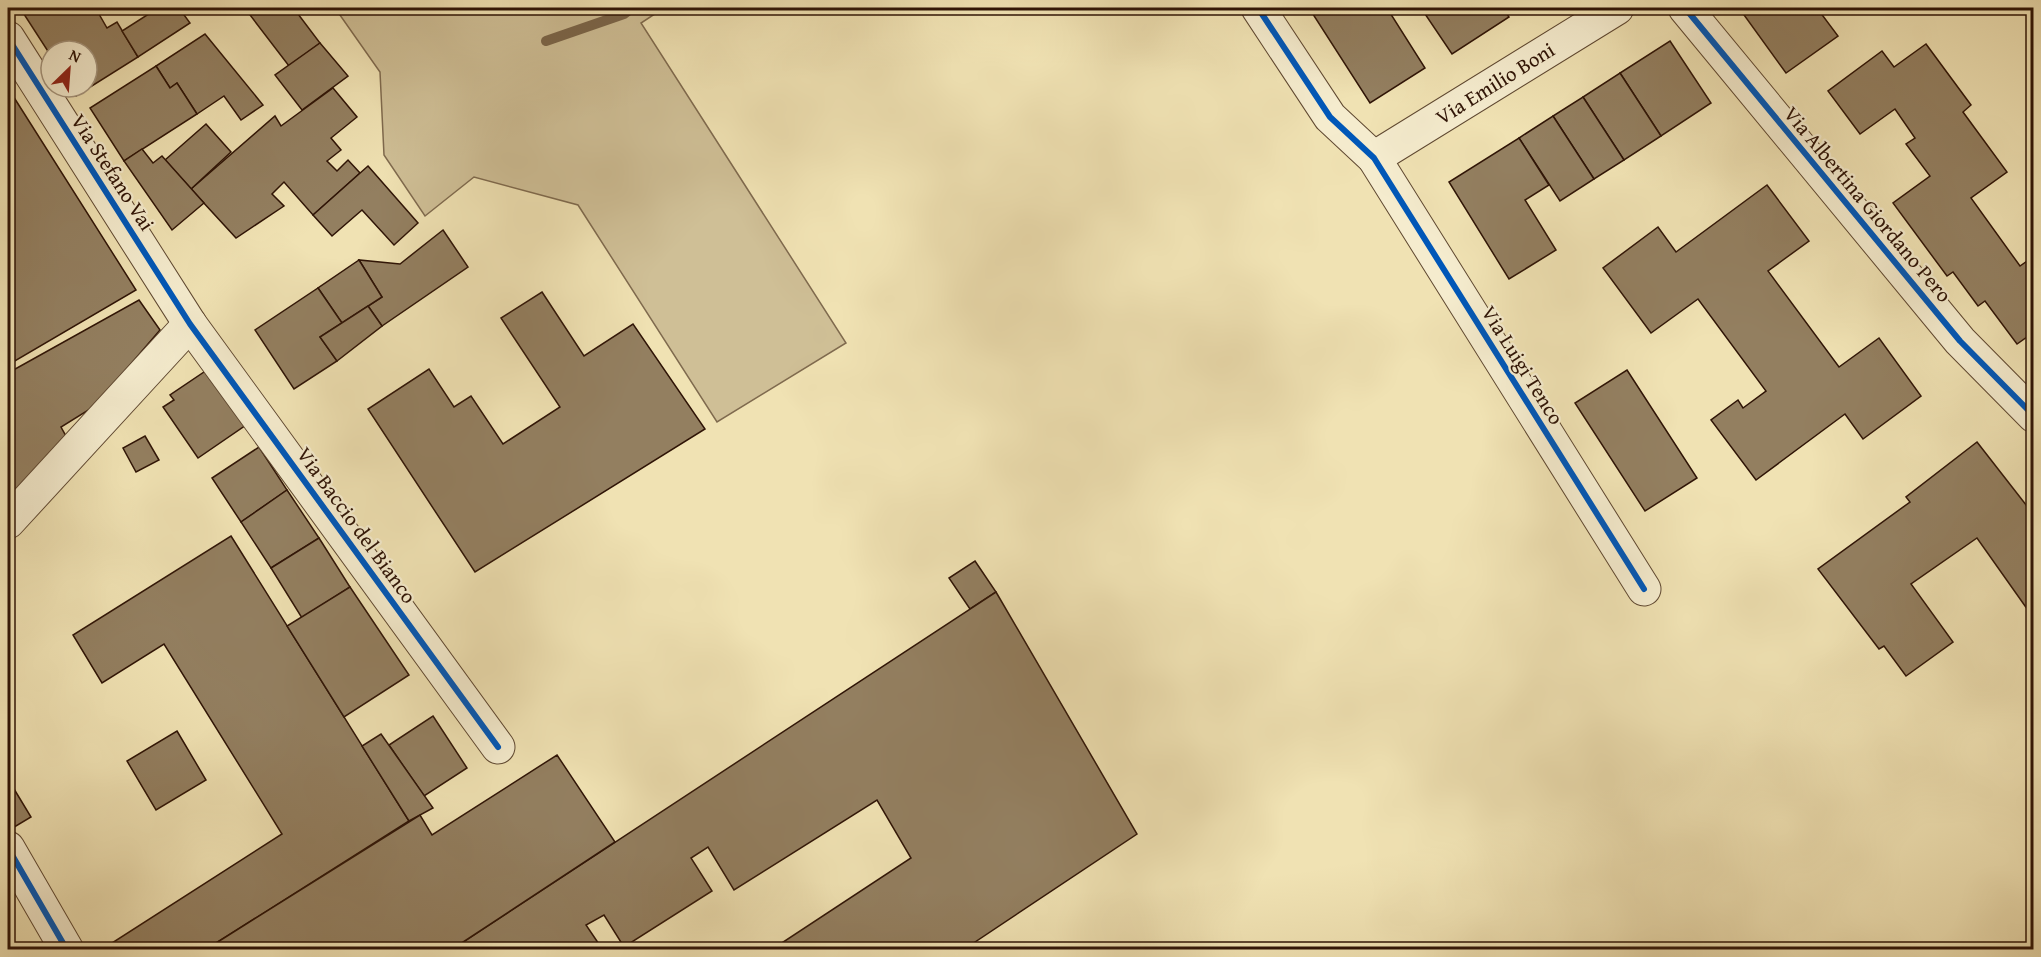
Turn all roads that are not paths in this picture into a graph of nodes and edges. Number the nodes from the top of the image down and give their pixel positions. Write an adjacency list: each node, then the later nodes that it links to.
1 (1258, 8): 5 (street, Via Luigi Tenco)
2 (1617, 8): 5 (street, Via Emilio Boni)
3 (1685, 8): 7 (street, Via Albertina Giordano Pero)
4 (8, 38): 6 (street, Via Stefano Vai)
5 (1374, 158): 9 (street, Via Luigi Tenco)
6 (190, 324): 8 (street); 10 (street, Via Baccio del Bianco)
7 (2034, 416)
8 (8, 522)
9 (1644, 589)
10 (498, 747)
11 (8, 848): 12 (street)
12 (67, 950)

